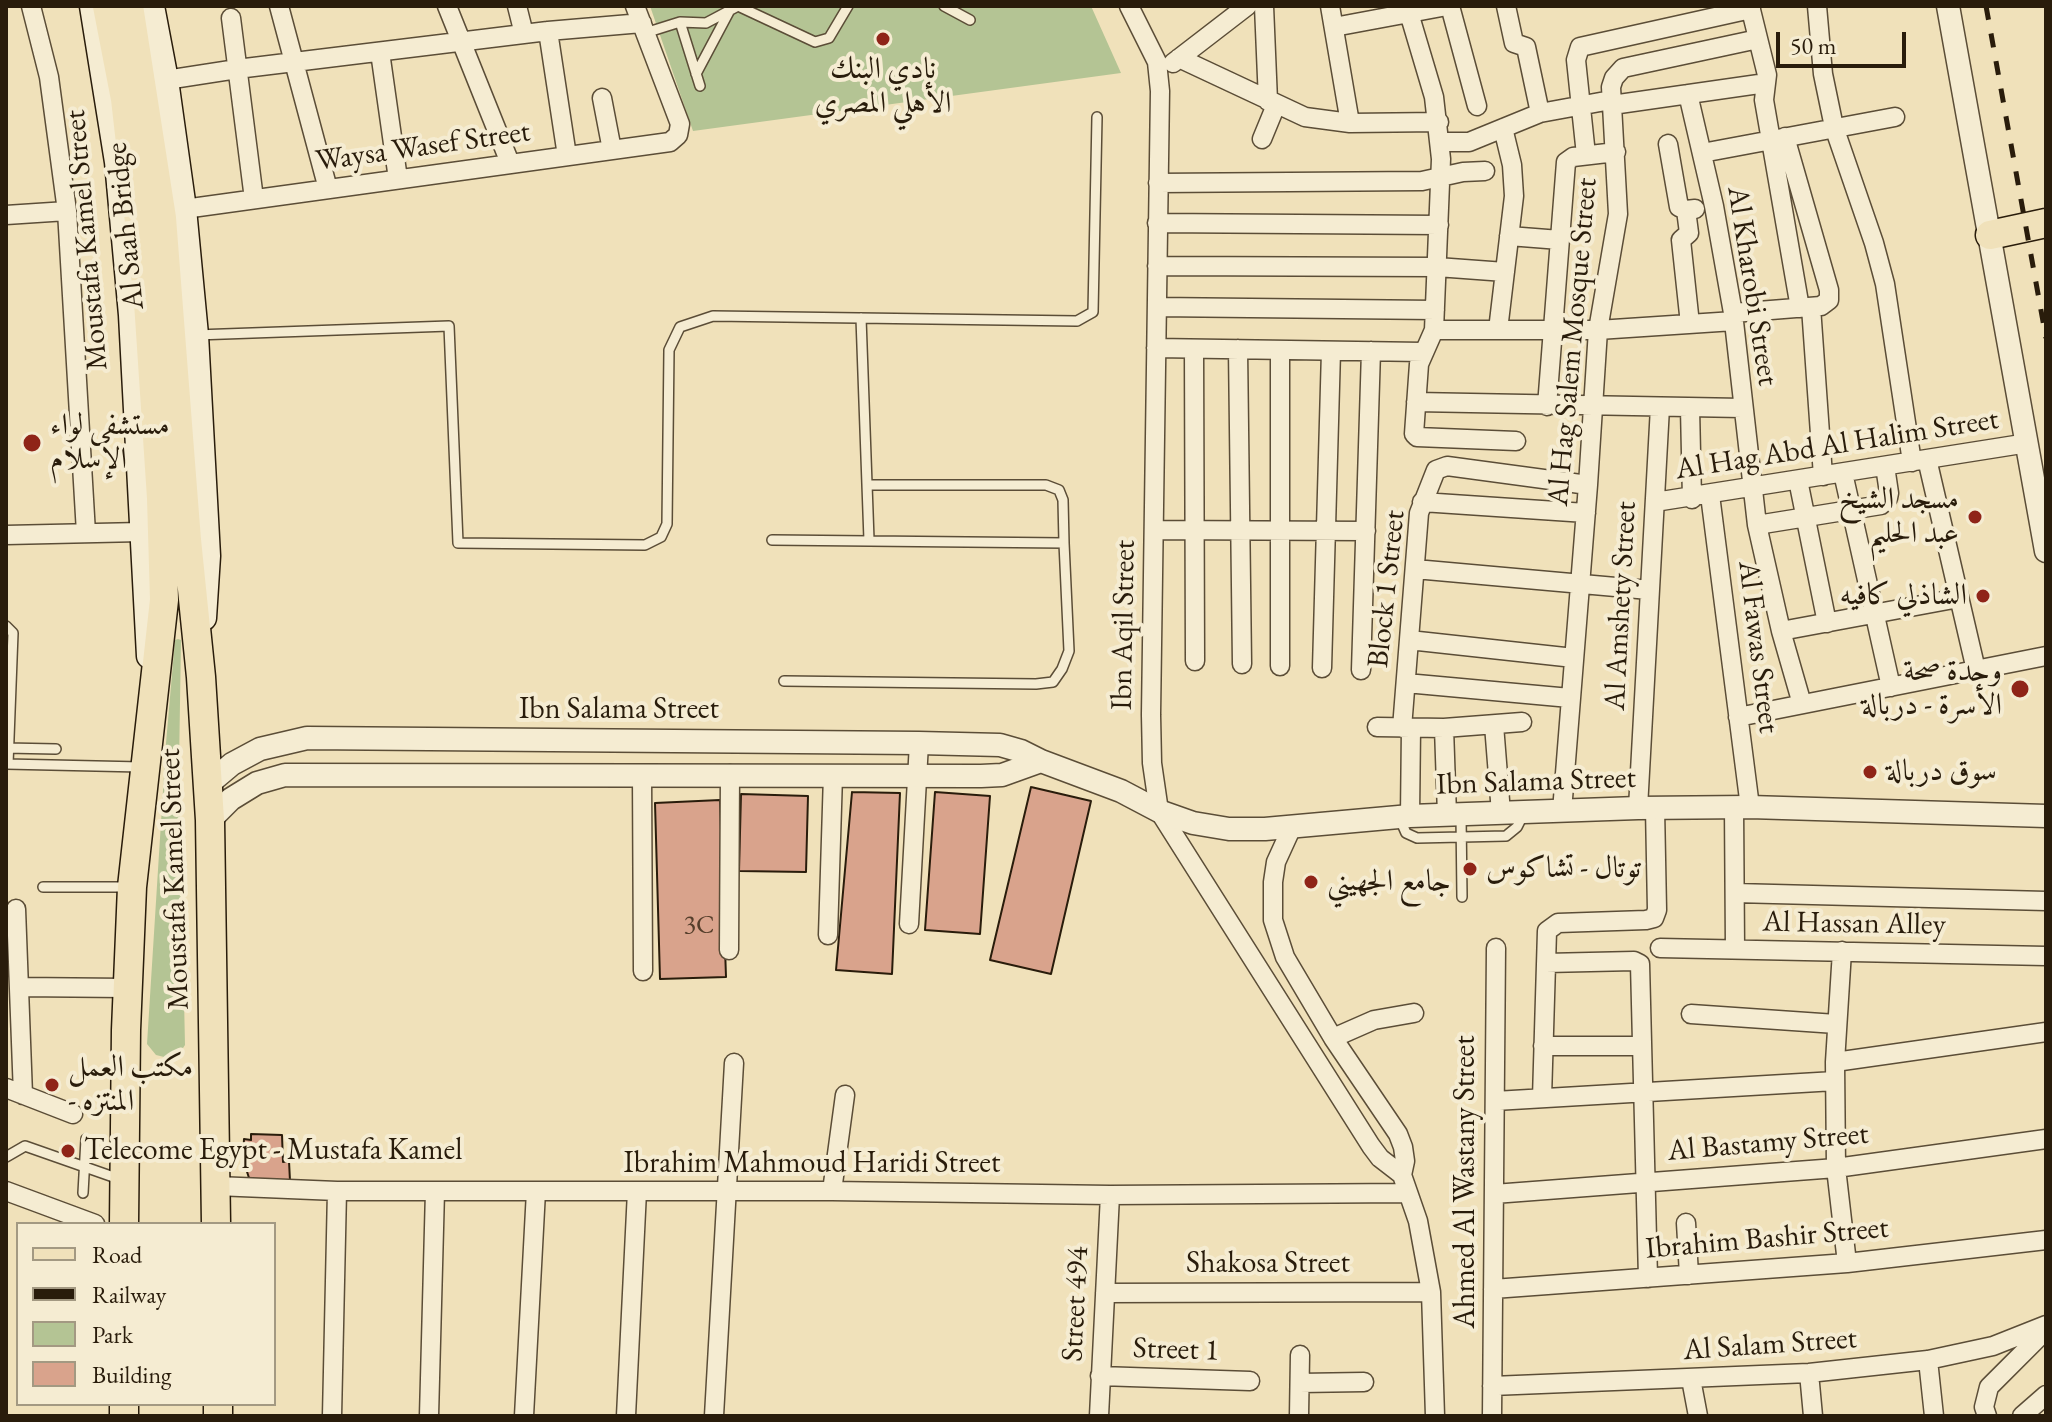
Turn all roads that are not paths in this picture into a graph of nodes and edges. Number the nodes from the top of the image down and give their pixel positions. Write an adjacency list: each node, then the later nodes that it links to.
1 (31, 6): 72 (street)
2 (92, 6): 131 (main road, Moustafa Kamel Street)
3 (107, 6): 107 (main road, Al Saah Bridge)
4 (129, 6): 107 (main road, Al Saah Bridge)
5 (152, 6): 37 (main road, Moustafa Kamel Street)
6 (279, 6): 33 (street)
7 (447, 6): 30 (street)
8 (517, 6): 28 (street)
9 (848, 6): 20 (lane)
10 (944, 6): 23 (lane)
11 (1129, 6): 35 (street, Ibn Aqil Street)
12 (1247, 6): 32 (street)
13 (1264, 6): 42 (street)
14 (1330, 6): 26 (street)
15 (1448, 6): 21 (street); 44 (street)
16 (1506, 6): 46 (street)
17 (1817, 6): 51 (street)
18 (1948, 6): 77 (street)
19 (1750, 8): 29 (street); 45 (street)
20 (730, 10): 25 (lane); 36 (lane)
21 (1409, 13): 26 (street); 49 (street)
22 (231, 18): 34 (street)
23 (970, 20)
24 (641, 21): 25 (lane); 27 (street); 57 (street, Waysa Wasef Street)
25 (680, 22): 36 (lane)
26 (1334, 27): 50 (street)
27 (548, 31): 28 (street); 61 (street)
28 (524, 34): 30 (street)
29 (1758, 39): 38 (street); 43 (street)
30 (461, 42): 31 (street); 62 (street)
31 (380, 52): 33 (street); 65 (street)
32 (1179, 58): 35 (street); 42 (street)
33 (296, 62): 34 (street); 67 (street)
34 (237, 69): 37 (street); 68 (street)
35 (1160, 73): 66 (street, Ibn Aqil Street)
36 (696, 74): 39 (lane)
37 (166, 80): 70 (main road, Moustafa Kamel Street)
38 (1766, 83): 40 (street); 53 (street)
39 (700, 86)
40 (1688, 94): 43 (street); 59 (street, Al Kharobi Street)
41 (602, 98): 57 (street)
42 (1272, 103): 50 (street); 54 (street)
43 (1611, 103): 45 (street); 58 (street, Al Hag Salem Mosque Street)
44 (1477, 106)
45 (1581, 106): 46 (street); 60 (street)
46 (1540, 113): 52 (street)
47 (1097, 117): 87 (lane)
48 (1895, 117): 51 (street)
49 (1439, 122): 50 (street); 55 (street)
50 (1350, 123)
51 (1834, 127): 53 (street); 110 (street)
52 (1503, 128): 55 (street); 78 (street)
53 (1778, 138): 59 (street); 84 (street); 84 (street)
54 (1262, 139)
55 (1441, 142): 64 (street)
56 (1668, 144): 71 (street)
57 (612, 150): 61 (street, Waysa Wasef Street)
58 (1616, 152): 60 (street); 92 (street, Al Hag Salem Mosque Street)
59 (1702, 153): 69 (street, Al Kharobi Street)
60 (1586, 155): 79 (street)
61 (567, 156): 62 (street, Waysa Wasef Street)
62 (510, 163): 65 (street, Waysa Wasef Street)
63 (1485, 171): 64 (street)
64 (1441, 177): 66 (street); 76 (street)
65 (398, 179): 67 (street, Waysa Wasef Street)
66 (1158, 183): 74 (street, Ibn Aqil Street)
67 (328, 189): 68 (street, Waysa Wasef Street)
68 (254, 199): 70 (street, Waysa Wasef Street)
69 (1714, 206): 71 (street); 86 (street, Al Kharobi Street)
70 (184, 209): 93 (main road, Moustafa Kamel Street)
71 (1686, 210): 88 (street)
72 (67, 211): 73 (street); 132 (street)
73 (6, 215)
74 (1157, 223): 76 (street); 80 (street, Ibn Aqil Street)
75 (2046, 223): 77 (main road)
76 (1439, 225): 81 (street)
77 (1990, 235): 109 (street)
78 (1509, 236): 79 (street); 82 (street)
79 (1560, 240): 91 (street)
80 (1157, 266): 81 (street); 83 (street, Ibn Aqil Street)
81 (1437, 267): 82 (street); 85 (street)
82 (1505, 272): 90 (street)
83 (1157, 307): 85 (street); 94 (street, Ibn Aqil Street)
84 (1806, 307): 86 (street); 113 (street)
85 (1435, 310): 89 (street)
86 (1733, 317): 88 (street); 106 (street, Al Kharobi Street)
87 (861, 318): 93 (lane); 115 (lane)
88 (1690, 324): 92 (street)
89 (1434, 330): 90 (street); 100 (street)
90 (1498, 330): 91 (street)
91 (1553, 330): 92 (street); 102 (street)
92 (1598, 330): 103 (street, Al Hag Salem Mosque Street)
93 (196, 335): 155 (main road, Moustafa Kamel Street)
94 (1156, 348): 95 (street); 125 (street, Ibn Aqil Street)
95 (1194, 349): 96 (street); 126 (street)
96 (1238, 349): 97 (street); 127 (street)
97 (1280, 350): 98 (street); 128 (street)
98 (1331, 351): 99 (street); 129 (street)
99 (1371, 351): 100 (street); 130 (street)
100 (1423, 352): 101 (street)
101 (1416, 402): 102 (street); 108 (street)
102 (1547, 406): 103 (street)
103 (1594, 407): 104 (street); 116 (street, Al Hag Salem Mosque Street)
104 (1660, 407): 105 (street); 120 (street, Al Amshety Street)
105 (1690, 408): 106 (street); 118 (street, Al Fawas Street)
106 (1742, 408): 117 (street, Al Kharobi Street)
107 (168, 438): 155 (main road, Moustafa Kamel Street); 162 (main road, Moustafa Kamel Street)
108 (1516, 441)
109 (2028, 443): 110 (street, Al Hag Abd Al Halim Street); 137 (street)
110 (1919, 460): 111 (street, Al Hag Abd Al Halim Street); 141 (street)
111 (1885, 466): 112 (street, Al Hag Abd Al Halim Street); 121 (street)
112 (1843, 473): 113 (street, Al Hag Abd Al Halim Street); 121 (street)
113 (1823, 476): 114 (street, Al Hag Abd Al Halim Street)
114 (1798, 480): 117 (street, Al Hag Abd Al Halim Street); 123 (street)
115 (867, 485): 135 (lane); 136 (lane)
116 (1588, 485): 119 (street, Block 1 Street); 122 (street, Al Hag Salem Mosque Street)
117 (1752, 488): 118 (street, Al Hag Abd Al Halim Street); 124 (street, Al Kharobi Street)
118 (1701, 497): 120 (street, Al Hag Abd Al Halim Street); 163 (street, Al Fawas Street)
119 (1422, 502): 122 (street); 138 (street, Block 1 Street)
120 (1655, 502): 140 (street, Al Amshety Street)
121 (1851, 510): 123 (street); 142 (street)
122 (1586, 513): 139 (street, Al Hag Salem Mosque Street)
123 (1805, 517): 124 (street); 143 (street)
124 (1757, 525): 145 (street, Al Kharobi Street)
125 (1154, 530): 126 (street); 182 (street, Ibn Aqil Street)
126 (1194, 530): 127 (street); 149 (street)
127 (1240, 531): 128 (street); 150 (street)
128 (1280, 531): 129 (street); 151 (street)
129 (1326, 531): 130 (street); 152 (street)
130 (1366, 531): 153 (street)
131 (141, 532): 132 (street); 162 (main road, Moustafa Kamel Street)
132 (86, 533): 133 (street)
133 (6, 535)
134 (772, 540): 135 (lane)
135 (869, 540): 136 (lane)
136 (1064, 543): 156 (lane)
137 (2046, 551)
138 (1415, 569): 139 (street); 146 (street, Block 1 Street)
139 (1580, 584): 140 (street); 148 (street, Al Hag Salem Mosque Street)
140 (1649, 590): 181 (street, Al Amshety Street)
141 (1959, 598): 142 (street); 154 (street)
142 (1875, 614): 143 (street); 158 (street)
143 (1827, 623): 145 (street)
144 (6, 626): 161 (lane)
145 (1781, 631): 160 (street, Al Kharobi Street)
146 (1409, 640): 148 (street); 157 (street, Block 1 Street)
147 (2046, 656): 154 (street)
148 (1574, 658): 159 (street, Al Hag Salem Mosque Street)
149 (1195, 661)
150 (1242, 664)
151 (1280, 666)
152 (1322, 668)
153 (1361, 670)
154 (1976, 670): 158 (street)
155 (201, 677): 179 (main road, Moustafa Kamel Street)
156 (784, 681)
157 (1406, 683): 159 (street); 167 (street, Block 1 Street)
158 (1891, 687): 160 (street)
159 (1570, 698): 183 (street, Al Hag Salem Mosque Street)
160 (1802, 704): 163 (street)
161 (8, 706): 170 (lane)
162 (153, 708): 174 (main road, Moustafa Kamel Street)
163 (1738, 717): 180 (street, Al Fawas Street)
164 (1522, 722): 165 (street)
165 (1494, 725): 168 (street); 185 (street)
166 (1377, 727): 167 (street)
167 (1407, 728): 168 (street); 187 (street, Block 1 Street)
168 (1444, 728): 189 (street)
169 (919, 743): 172 (street, Ibn Salama Street); 178 (street); 179 (street, Ibn Salama Street)
170 (7, 748): 171 (lane); 173 (lane)
171 (56, 749)
172 (1041, 761): 178 (street); 182 (street, Ibn Salama Street)
173 (7, 764): 174 (lane)
174 (145, 768): 192 (main road, Moustafa Kamel Street)
175 (642, 774): 176 (street); 188 (street); 206 (street)
176 (730, 774): 177 (street); 202 (street)
177 (833, 775): 178 (street); 198 (street)
178 (917, 775): 197 (street)
179 (207, 785): 188 (main road, Moustafa Kamel Street)
180 (1742, 807): 181 (street, Ibn Salama Street); 186 (street, Ibn Salama Street); 193 (street, Al Fawas Street)
181 (1646, 808): 183 (street, Ibn Salama Street); 205 (street, Al Amshety Street)
182 (1159, 811): 190 (street, Ibn Salama Street); 232 (street, Ibn Aqil Street)
183 (1562, 811): 184 (street, Ibn Salama Street)
184 (1524, 812): 185 (street, Ibn Salama Street); 189 (lane)
185 (1501, 813): 189 (street, Ibn Salama Street)
186 (2046, 816)
187 (1405, 817): 189 (street, Ibn Salama Street); 190 (street, Ibn Salama Street)
188 (210, 820): 233 (main road, Moustafa Kamel Street)
189 (1457, 822): 194 (lane)
190 (1292, 827): 213 (street)
191 (43, 887): 192 (lane)
192 (132, 887): 208 (main road, Moustafa Kamel Street)
193 (1735, 893): 195 (street); 201 (street, Al Fawas Street)
194 (1462, 897)
195 (2046, 901)
196 (16, 909): 207 (street)
197 (909, 924)
198 (828, 935)
199 (1496, 948): 223 (street, Ahmed Al Wastany Street)
200 (1660, 948): 201 (street, Al Hassan Alley)
201 (1735, 949): 203 (street, Al Hassan Alley)
202 (729, 950)
203 (1842, 951): 204 (street, Al Hassan Alley); 211 (street)
204 (2046, 956)
205 (1546, 963): 214 (street); 215 (street)
206 (643, 971)
207 (19, 987): 208 (street); 219 (street)
208 (127, 988): 230 (main road, Moustafa Kamel Street)
209 (1414, 1013): 213 (street)
210 (1691, 1014): 211 (street)
211 (1836, 1024): 216 (street)
212 (2046, 1032): 216 (street)
213 (1333, 1038): 232 (street)
214 (1543, 1046): 215 (street); 222 (street)
215 (1642, 1046): 220 (street)
216 (1835, 1062): 218 (street)
217 (734, 1063): 239 (street)
218 (1835, 1081): 220 (street); 229 (street)
219 (14, 1092): 224 (street)
220 (1643, 1093): 222 (street); 231 (street)
221 (845, 1095): 240 (street)
222 (1542, 1098): 223 (street)
223 (1495, 1101): 242 (street, Ahmed Al Wastany Street)
224 (73, 1114)
225 (86, 1139): 228 (lane)
226 (2046, 1139): 229 (street, Al Bastamy Street)
227 (6, 1157): 228 (lane)
228 (85, 1166): 230 (lane); 241 (lane)
229 (1836, 1168): 231 (street, Al Bastamy Street); 249 (street)
230 (125, 1181): 245 (main road, Moustafa Kamel Street)
231 (1645, 1183): 242 (street, Al Bastamy Street); 251 (street)
232 (1405, 1184): 243 (street, Ibrahim Mahmoud Haridi Street); 253 (street)
233 (216, 1186): 235 (street, Ibrahim Mahmoud Haridi Street); 246 (main road, Moustafa Kamel Street)
234 (6, 1191): 244 (street)
235 (337, 1191): 236 (street, Ibrahim Mahmoud Haridi Street); 266 (street)
236 (435, 1191): 237 (street, Ibrahim Mahmoud Haridi Street); 267 (street)
237 (536, 1191): 238 (street, Ibrahim Mahmoud Haridi Street); 268 (street)
238 (637, 1191): 239 (street, Ibrahim Mahmoud Haridi Street); 269 (street)
239 (727, 1191): 240 (street, Ibrahim Mahmoud Haridi Street); 270 (street)
240 (832, 1191): 243 (street, Ibrahim Mahmoud Haridi Street)
241 (83, 1193)
242 (1494, 1194): 252 (street, Ahmed Al Wastany Street)
243 (1110, 1195): 254 (street, Street 494)
244 (90, 1222)
245 (124, 1222)
246 (216, 1222)
247 (1686, 1223): 250 (street)
248 (2046, 1240): 249 (street, Ibrahim Bashir Street)
249 (1847, 1263): 250 (street, Ibrahim Bashir Street)
250 (1689, 1275): 251 (street, Ibrahim Bashir Street)
251 (1648, 1278): 252 (street, Ibrahim Bashir Street)
252 (1493, 1289): 264 (street, Ahmed Al Wastany Street)
253 (1431, 1292): 254 (street, Shakosa Street); 273 (street)
254 (1105, 1293): 259 (street, Street 494)
255 (2046, 1327): 257 (street, Al Salam Street); 278 (street)
256 (1300, 1355): 263 (street)
257 (1928, 1360): 258 (street, Al Salam Street); 277 (street)
258 (1809, 1373): 260 (street, Al Salam Street); 276 (street)
259 (1100, 1376): 261 (street, Street 1); 271 (street, Street 494)
260 (1691, 1379): 264 (street, Al Salam Street); 275 (street)
261 (1250, 1381)
262 (1364, 1382): 263 (street)
263 (1300, 1383): 272 (street)
264 (1492, 1386): 274 (street, Ahmed Al Wastany Street)
265 (2046, 1395): 279 (street)
266 (332, 1416)
267 (429, 1416)
268 (524, 1416)
269 (626, 1416)
270 (714, 1416)
271 (1099, 1416)
272 (1299, 1416)
273 (1435, 1416)
274 (1492, 1416)
275 (1698, 1416)
276 (1813, 1416)
277 (1934, 1416)
278 (1987, 1416)
279 (2022, 1416)

